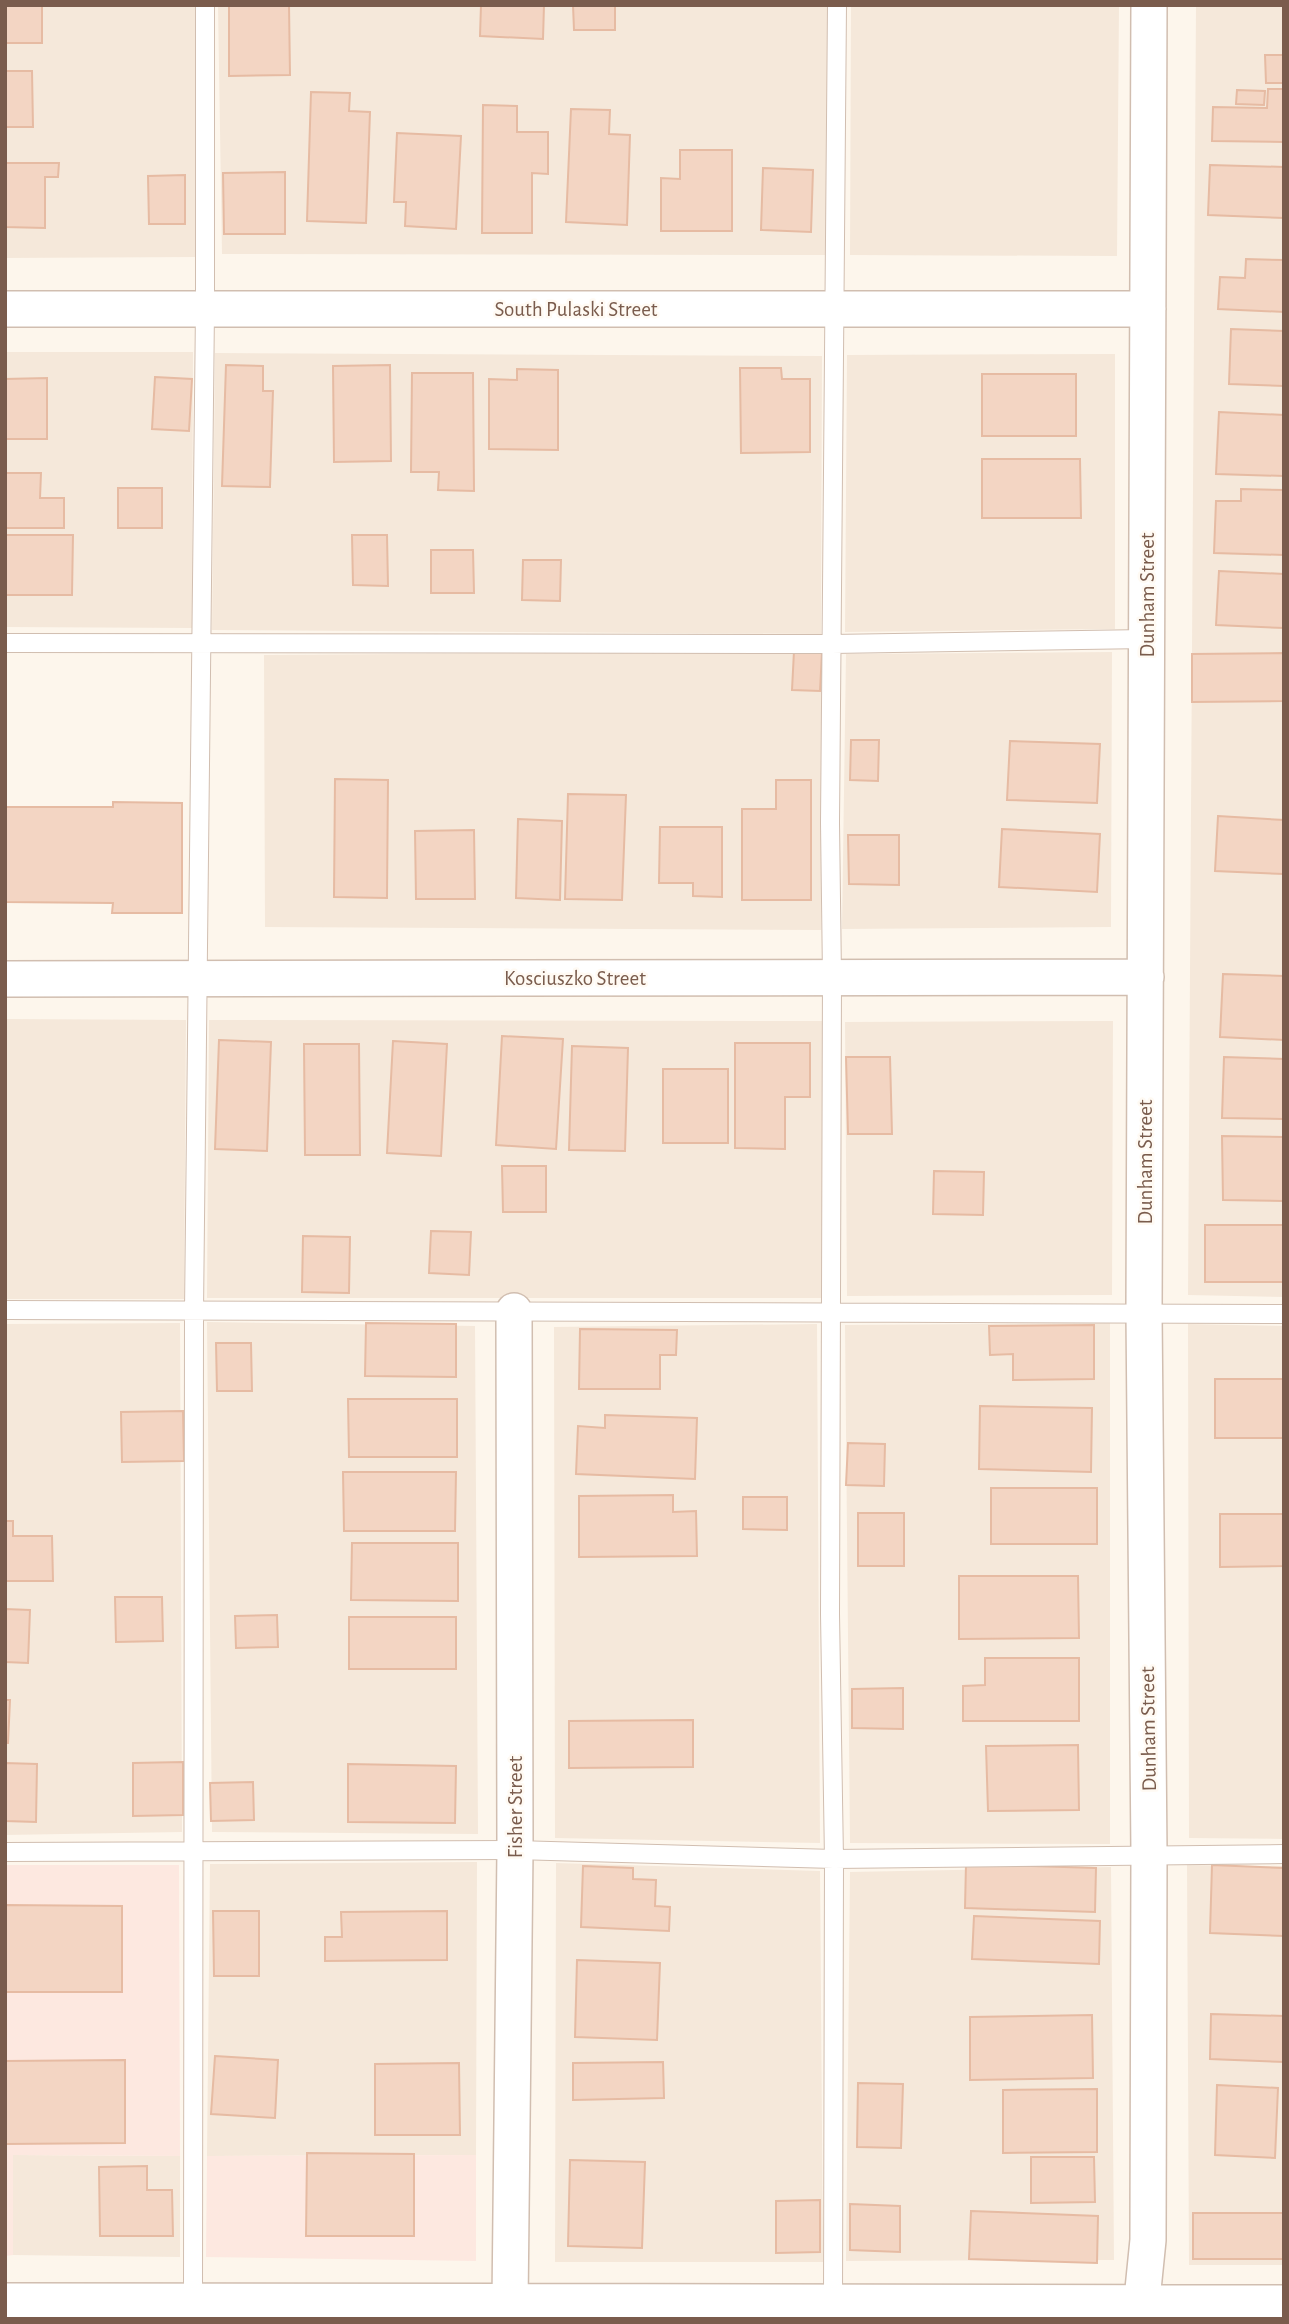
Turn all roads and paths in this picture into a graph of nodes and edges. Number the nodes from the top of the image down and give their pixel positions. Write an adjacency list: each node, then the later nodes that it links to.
1 (205, 5): 5 (lane)
2 (837, 5): 6 (lane)
3 (1149, 5): 7 (street, Dunham Street)
4 (5, 309): 5 (street, South Pulaski Street)
5 (205, 309): 6 (street, South Pulaski Street); 10 (lane)
6 (836, 309): 7 (street, South Pulaski Street); 11 (lane)
7 (1148, 309): 8 (street, Dunham Street)
8 (1147, 639): 11 (lane); 13 (street, Dunham Street)
9 (5, 643): 10 (lane)
10 (201, 643): 11 (lane); 15 (lane)
11 (832, 644): 12 (lane)
12 (832, 977): 13 (street, Kosciuszko Street); 15 (street, Kosciuszko Street); 19 (lane)
13 (1146, 977): 20 (street, Dunham Street)
14 (5, 979): 15 (street, Kosciuszko Street)
15 (197, 979): 17 (lane)
16 (5, 1310): 17 (lane)
17 (194, 1311): 18 (lane); 22 (lane)
18 (514, 1311): 19 (lane); 23 (street, Fisher Street)
19 (831, 1312): 20 (lane); 27 (lane)
20 (1144, 1313): 21 (lane); 25 (street, Dunham Street)
21 (1284, 1314)
22 (195, 1850): 23 (lane); 24 (lane); 32 (lane)
23 (515, 1850): 27 (lane); 31 (street, Fisher Street)
24 (5, 1853)
25 (1149, 1854): 26 (lane); 27 (lane); 33 (street, Dunham Street)
26 (1284, 1854)
27 (834, 1859): 29 (lane)
28 (5, 2301): 32 (street)
29 (833, 2301): 31 (street); 33 (street)
30 (1284, 2302): 33 (street)
31 (510, 2303): 34 (street)
32 (212, 2307): 34 (street)
33 (1140, 2310)
34 (447, 2311)

